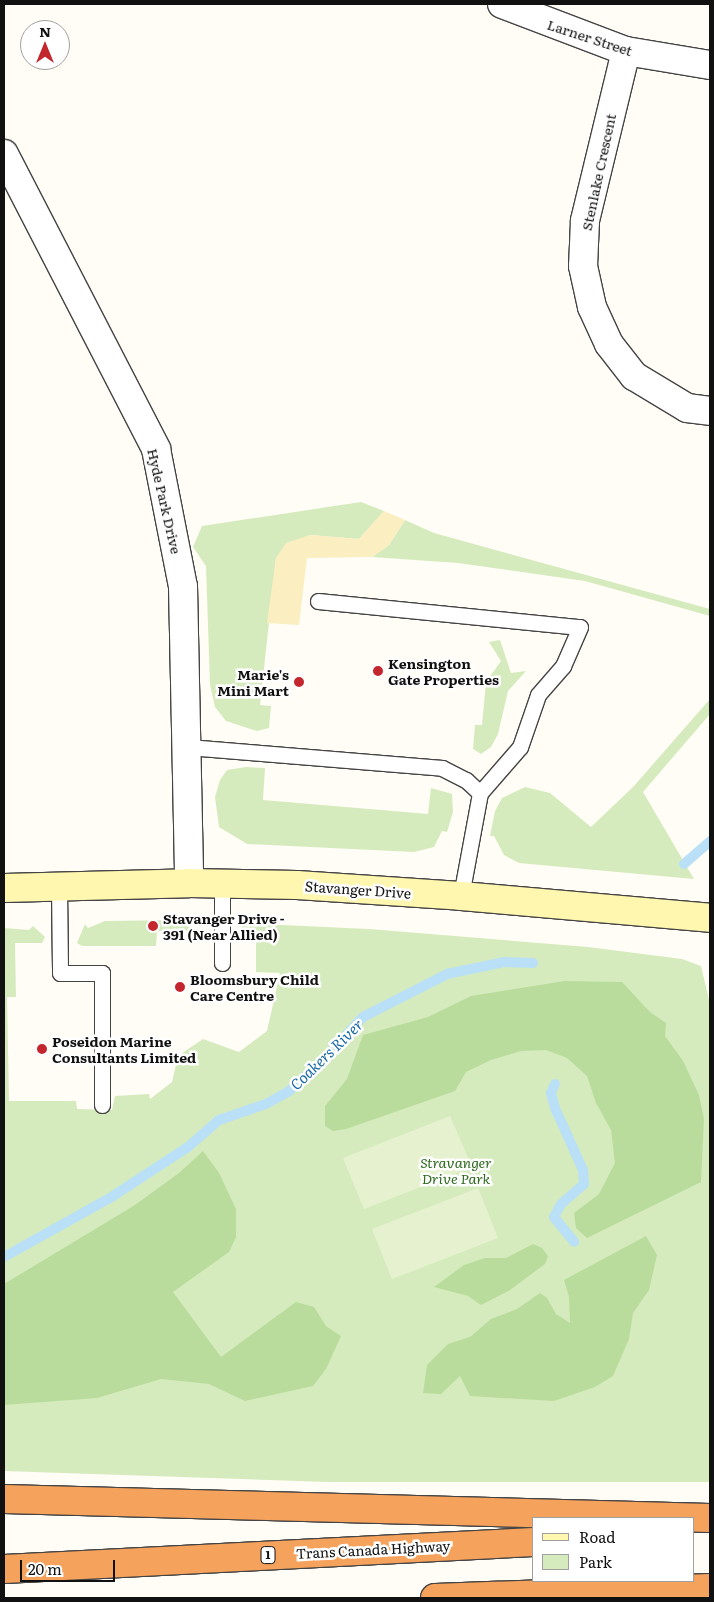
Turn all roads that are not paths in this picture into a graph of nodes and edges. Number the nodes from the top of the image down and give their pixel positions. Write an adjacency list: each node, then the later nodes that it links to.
1 (502, 4): 2 (street, Larner Street)
2 (626, 51): 3 (street, Larner Street); 5 (street, Stenlake Crescent)
3 (710, 65)
4 (4, 154): 7 (street, Hyde Park Drive)
5 (710, 411)
6 (318, 601): 8 (lane)
7 (188, 747): 8 (lane); 9 (street, Hyde Park Drive)
8 (480, 793): 13 (lane)
9 (189, 883): 10 (street, Stavanger Drive); 11 (street, Stavanger Drive)
10 (222, 884): 13 (street, Stavanger Drive); 15 (lane)
11 (59, 887): 12 (street, Stavanger Drive); 16 (lane)
12 (4, 888)
13 (461, 896): 14 (street, Stavanger Drive)
14 (710, 918)
15 (222, 963)
16 (102, 1105)
17 (4, 1499): 18 (highway)
18 (673, 1517)
19 (694, 1518): 20 (highway)
20 (710, 1518)
21 (694, 1535): 22 (highway)
22 (710, 1535)
23 (532, 1542): 24 (highway, Trans Canada Highway / 1)
24 (4, 1569)
25 (710, 1588): 26 (highway)
26 (435, 1598)

